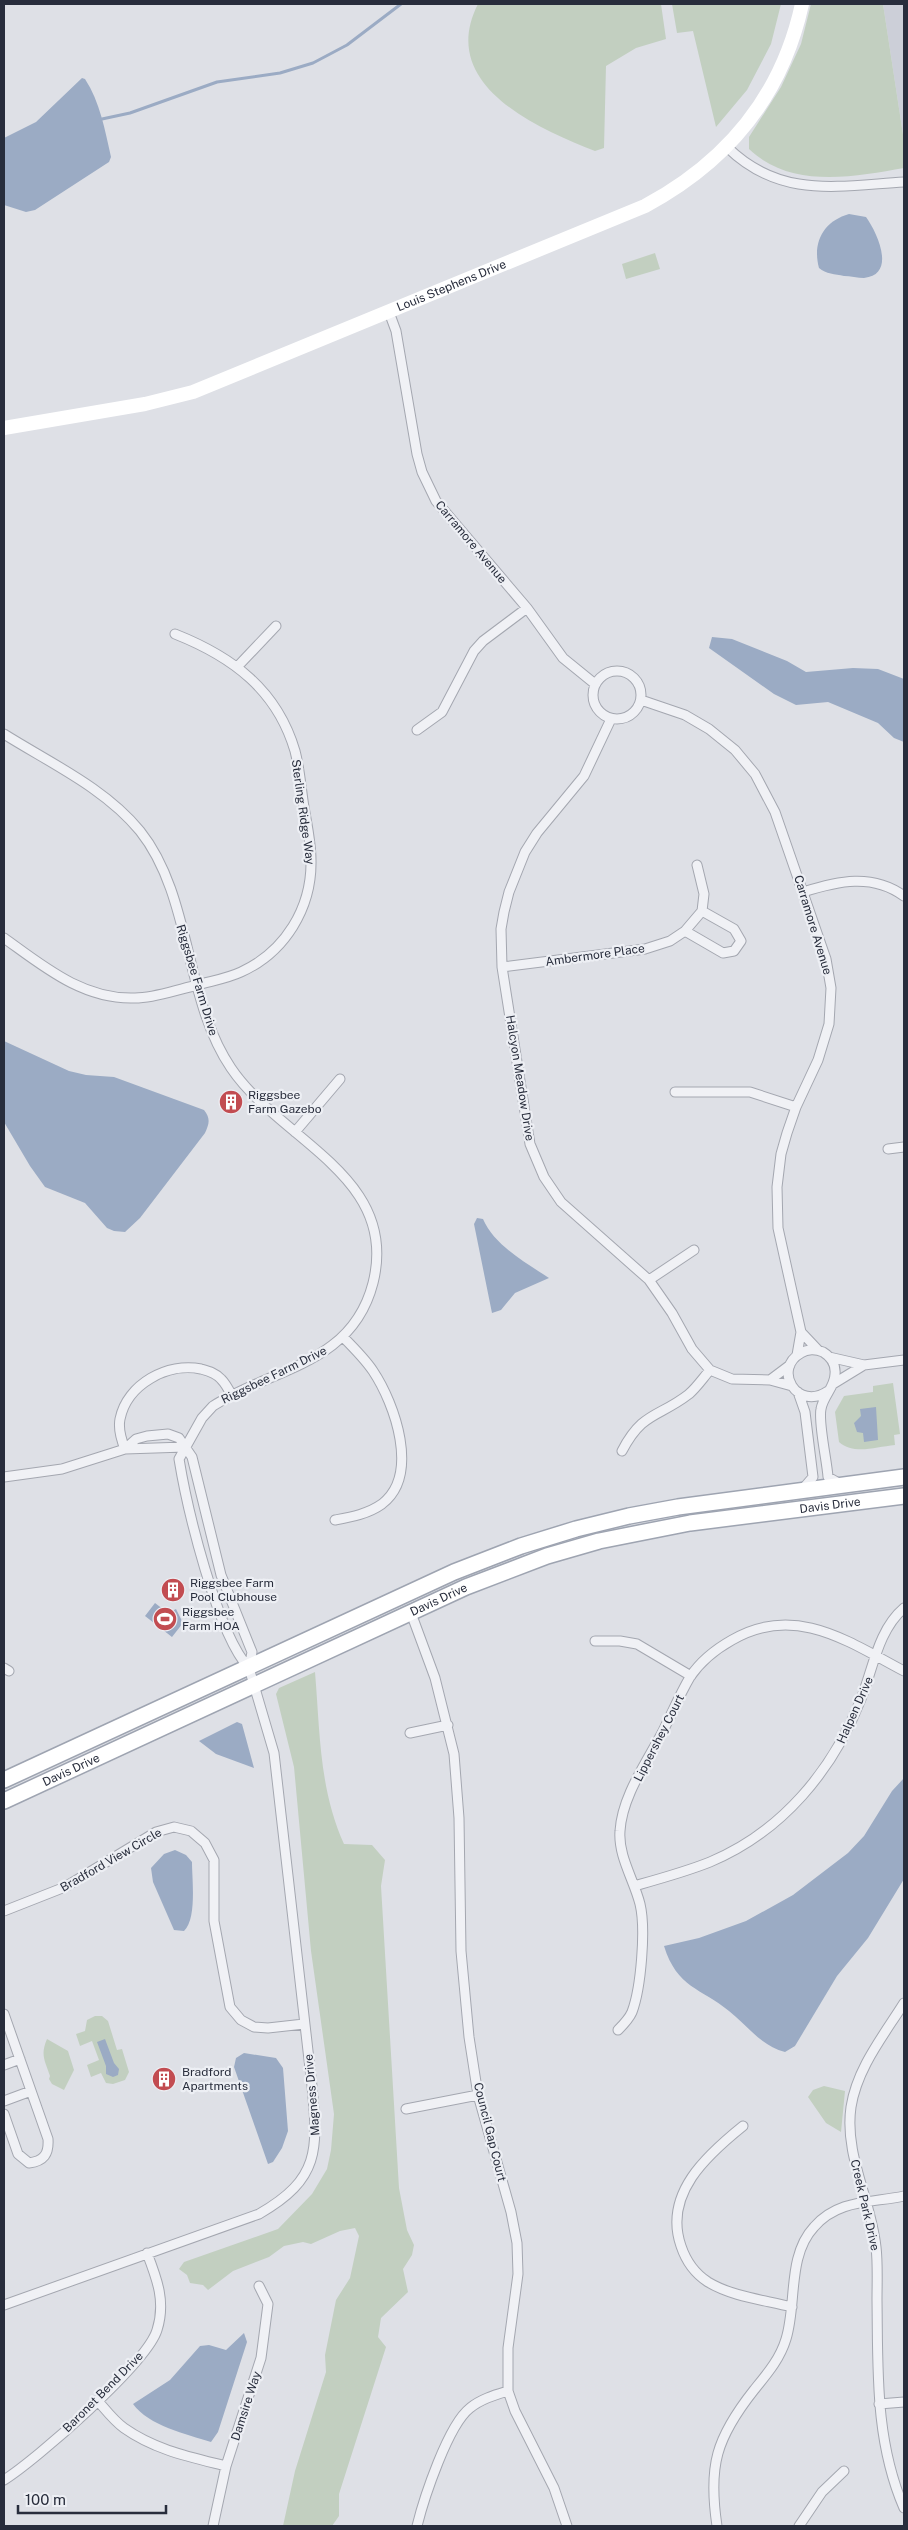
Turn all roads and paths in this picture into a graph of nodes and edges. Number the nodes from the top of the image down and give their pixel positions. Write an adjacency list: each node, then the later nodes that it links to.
1 (802, 4): 2 (street, Louis Stephens Drive)
2 (727, 148): 3 (street); 4 (street, Louis Stephens Drive)
3 (904, 182)
4 (389, 312): 5 (street, Louis Stephens Drive); 6 (street, Carramore Avenue)
5 (4, 428)
6 (527, 608): 10 (street, Carramore Avenue); 13 (street)
7 (276, 626): 9 (street)
8 (176, 634): 9 (street, Sterling Ridge Way)
9 (238, 666): 22 (street, Sterling Ridge Way)
10 (595, 684): 11 (street); 12 (street)
11 (641, 700): 12 (street); 16 (street, Carramore Avenue)
12 (611, 719): 21 (street, Halcyon Meadow Drive)
13 (417, 730)
14 (4, 734): 22 (street, Riggsbee Farm Drive)
15 (697, 865): 18 (street)
16 (804, 892): 17 (street); 25 (street, Carramore Avenue)
17 (904, 896)
18 (702, 911): 19 (street, Ambermore Place); 19 (street)
19 (685, 931): 21 (street, Ambermore Place)
20 (4, 938): 22 (street, Sterling Ridge Way)
21 (502, 967): 30 (street, Halcyon Meadow Drive)
22 (197, 985): 26 (street, Riggsbee Farm Drive)
23 (340, 1079): 26 (street)
24 (675, 1092): 25 (street)
25 (796, 1107): 31 (street, Carramore Avenue)
26 (295, 1132): 32 (street, Riggsbee Farm Drive)
27 (904, 1147): 28 (street)
28 (888, 1150)
29 (694, 1250): 30 (street)
30 (649, 1280): 39 (street, Halcyon Meadow Drive)
31 (801, 1332): 33 (street); 34 (street, Carramore Avenue)
32 (343, 1337): 43 (street, Riggsbee Farm Drive); 52 (street)
33 (818, 1350): 34 (street); 35 (street)
34 (798, 1355): 37 (street)
35 (829, 1357): 38 (street); 41 (street)
36 (904, 1360): 38 (street)
37 (790, 1365): 40 (street); 42 (street)
38 (864, 1365): 41 (street)
39 (710, 1370): 40 (street, Halcyon Meadow Drive); 46 (street)
40 (770, 1380): 42 (street, Halcyon Meadow Drive)
41 (830, 1388): 42 (street); 49 (street)
42 (795, 1389): 50 (street)
43 (232, 1396): 44 (street, Riggsbee Farm Drive); 45 (street)
44 (185, 1447): 45 (street); 45 (street); 57 (street, Riggsbee Farm Drive); 57 (street, Riggsbee Farm Drive)
45 (124, 1449): 47 (street)
46 (622, 1451)
47 (4, 1477)
48 (904, 1478): 49 (main road, Davis Drive)
49 (842, 1485): 50 (main road, Davis Drive)
50 (801, 1491): 57 (main road, Davis Drive)
51 (904, 1496): 54 (main road, Davis Drive)
52 (335, 1520)
53 (904, 1608): 56 (street, Halpen Drive)
54 (411, 1613): 60 (main road, Davis Drive); 61 (street, Council Gap Court)
55 (595, 1640): 59 (street)
56 (875, 1656): 58 (street, Lippershey Court); 59 (street, Lippershey Court); 65 (street, Halpen Drive)
57 (249, 1668): 60 (street, Riggsbee Farm Drive); 63 (main road, Davis Drive)
58 (904, 1671)
59 (691, 1676): 65 (street, Lippershey Court)
60 (255, 1685): 64 (main road, Davis Drive); 69 (street, Magness Drive)
61 (448, 1725): 62 (street); 74 (street, Council Gap Court)
62 (410, 1733)
63 (4, 1780)
64 (4, 1801)
65 (634, 1886): 70 (street, Lippershey Court)
66 (4, 1911): 69 (street, Bradford View Circle)
67 (904, 2003): 80 (street, Creek Park Drive)
68 (4, 2014): 71 (street)
69 (304, 2024): 81 (street, Magness Drive)
70 (618, 2030)
71 (20, 2059): 72 (street); 73 (street)
72 (4, 2065)
73 (31, 2091): 75 (street); 77 (street)
74 (478, 2095): 76 (street); 85 (street, Council Gap Court)
75 (4, 2101)
76 (406, 2109)
77 (4, 2114)
78 (743, 2126): 84 (street)
79 (904, 2196): 80 (street)
80 (866, 2201): 84 (street); 88 (street, Creek Park Drive)
81 (147, 2253): 83 (street, Magness Drive); 86 (street, Baronet Bend Drive)
82 (259, 2286): 89 (street, Damsire Way)
83 (4, 2304)
84 (792, 2307): 96 (street)
85 (508, 2391): 94 (street); 95 (street, Council Gap Court)
86 (97, 2400): 89 (street); 91 (street, Baronet Bend Drive)
87 (904, 2402): 88 (street)
88 (879, 2404): 92 (street, Creek Park Drive)
89 (226, 2466): 93 (street, Damsire Way)
90 (844, 2471): 97 (street)
91 (4, 2480)
92 (904, 2508)
93 (213, 2526)
94 (417, 2526)
95 (567, 2526)
96 (717, 2526)
97 (799, 2526)

